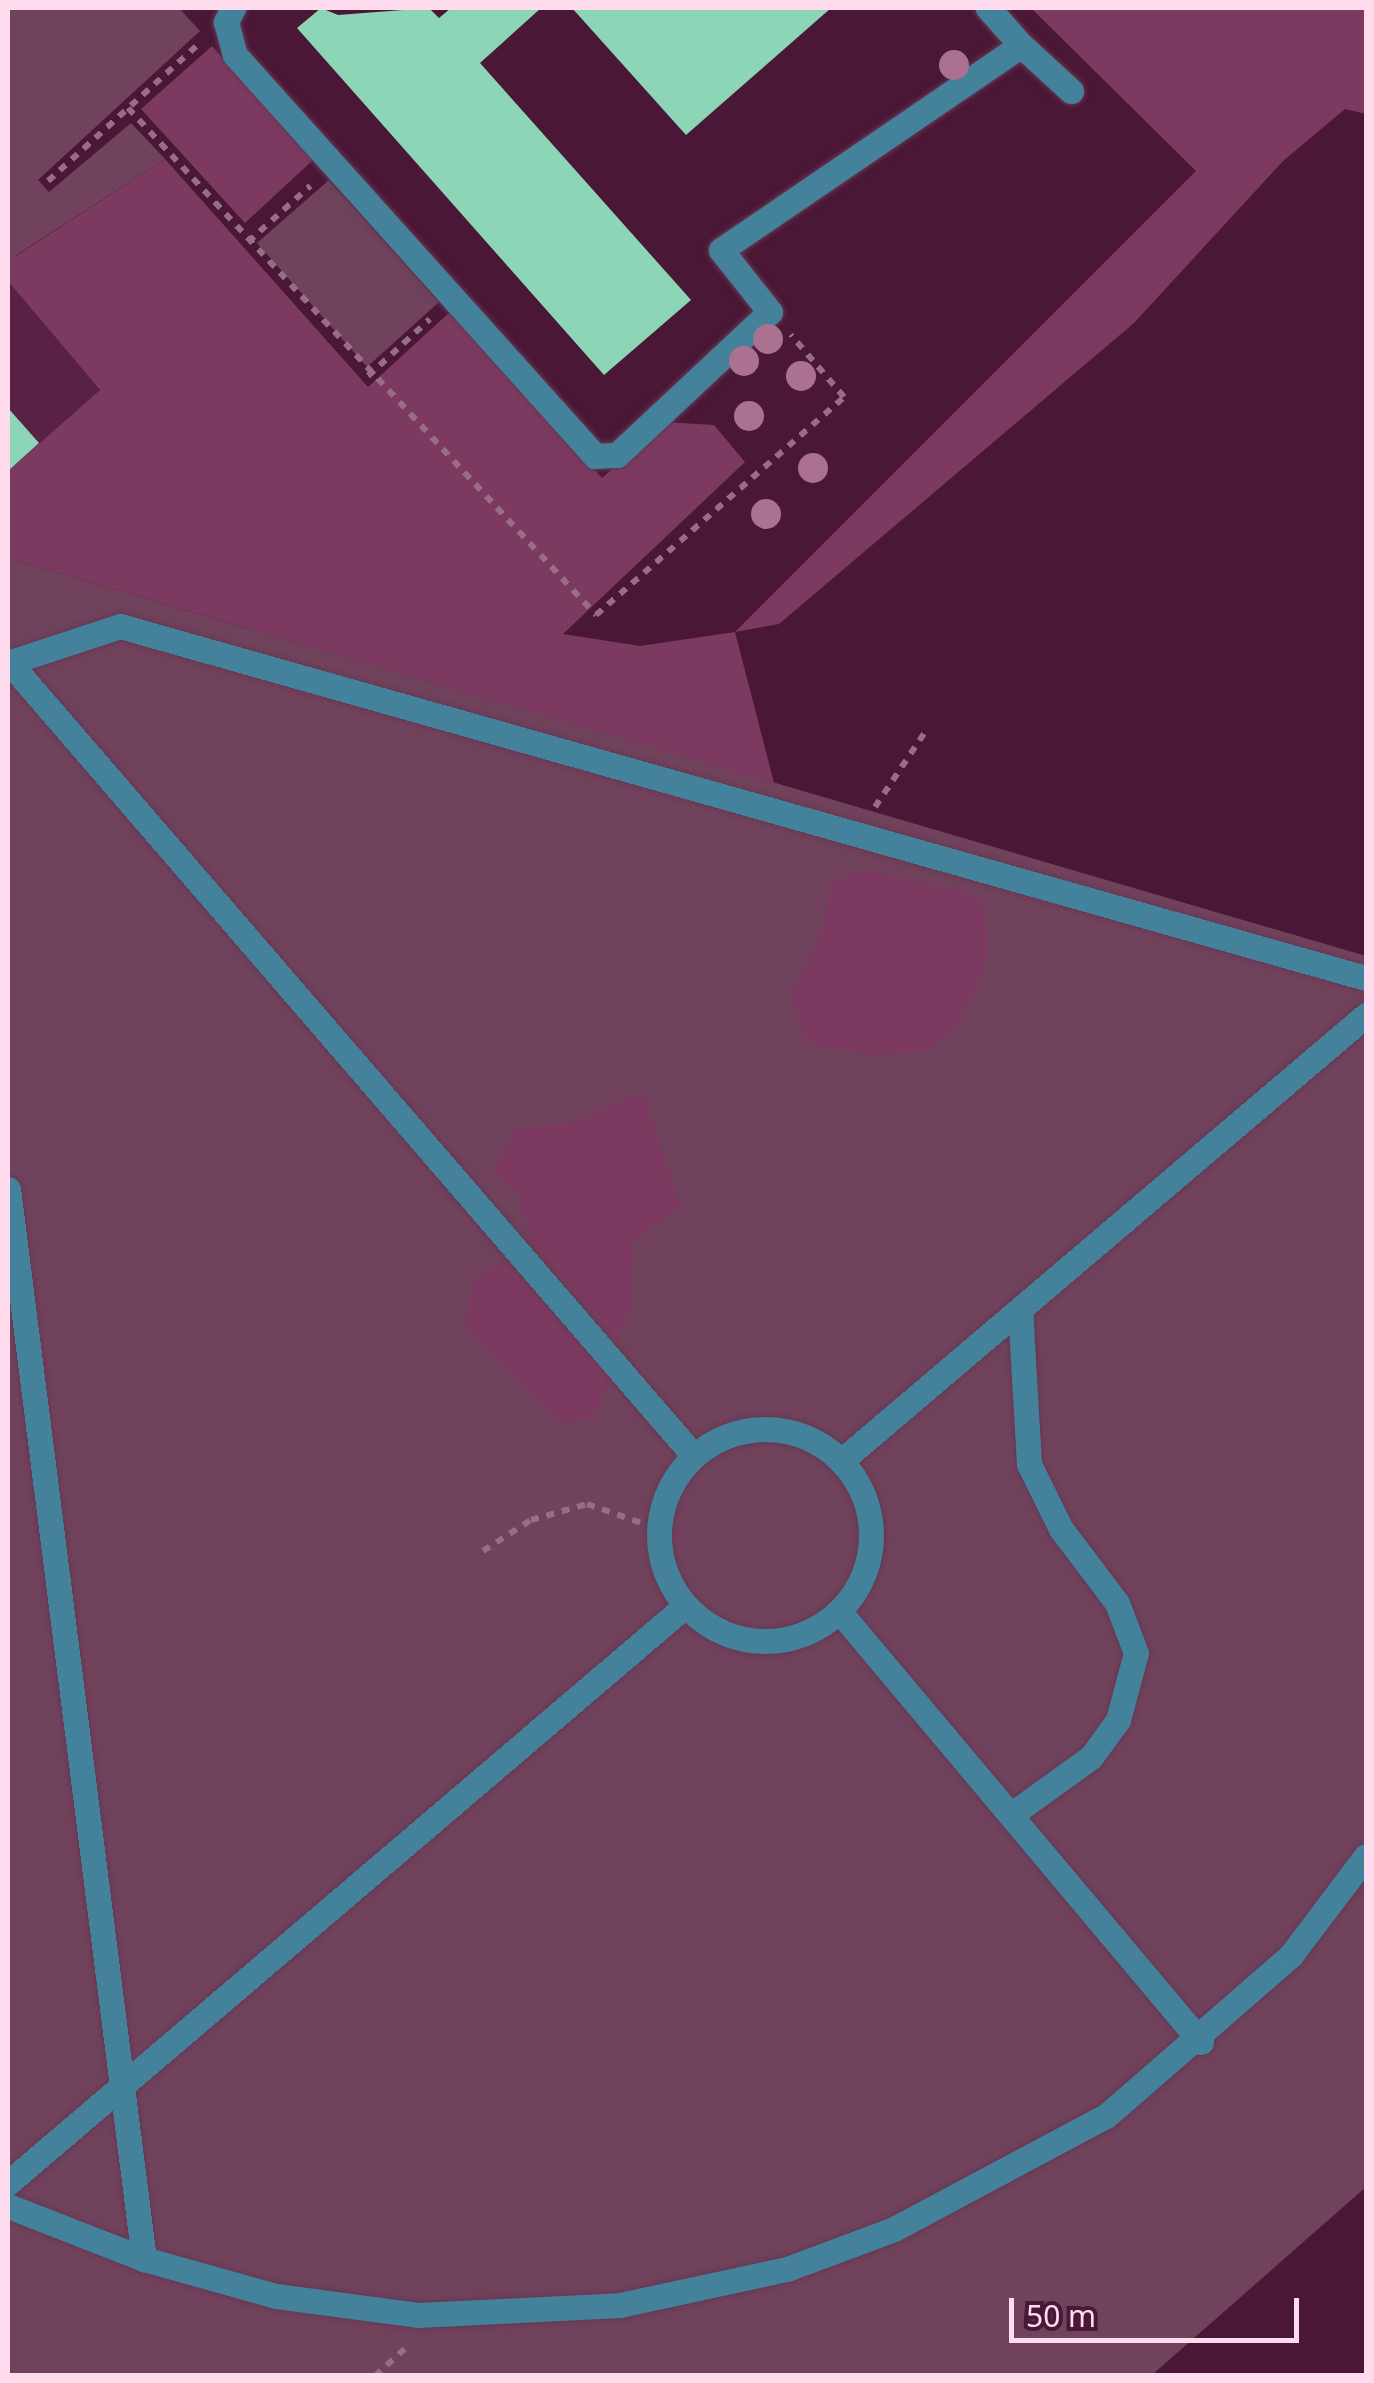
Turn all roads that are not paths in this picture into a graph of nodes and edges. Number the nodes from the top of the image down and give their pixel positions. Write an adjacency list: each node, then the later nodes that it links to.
1 (988, 8): 3 (lane)
2 (230, 15): 3 (lane)
3 (1021, 45): 4 (lane)
4 (1071, 91)
5 (8, 662): 6 (lane); 10 (lane)
6 (1366, 978)
7 (1366, 1015): 9 (lane)
8 (8, 1190): 17 (lane)
9 (1020, 1310): 11 (lane); 14 (lane)
10 (694, 1456): 11 (lane); 12 (lane)
11 (841, 1461): 13 (lane)
12 (685, 1606): 13 (lane); 17 (lane)
13 (839, 1611): 14 (lane)
14 (1012, 1814): 16 (lane)
15 (1366, 1856): 16 (lane)
16 (1201, 2042): 20 (lane)
17 (128, 2080): 18 (lane); 20 (lane)
18 (8, 2183)
19 (8, 2206): 20 (lane)
20 (144, 2259)

